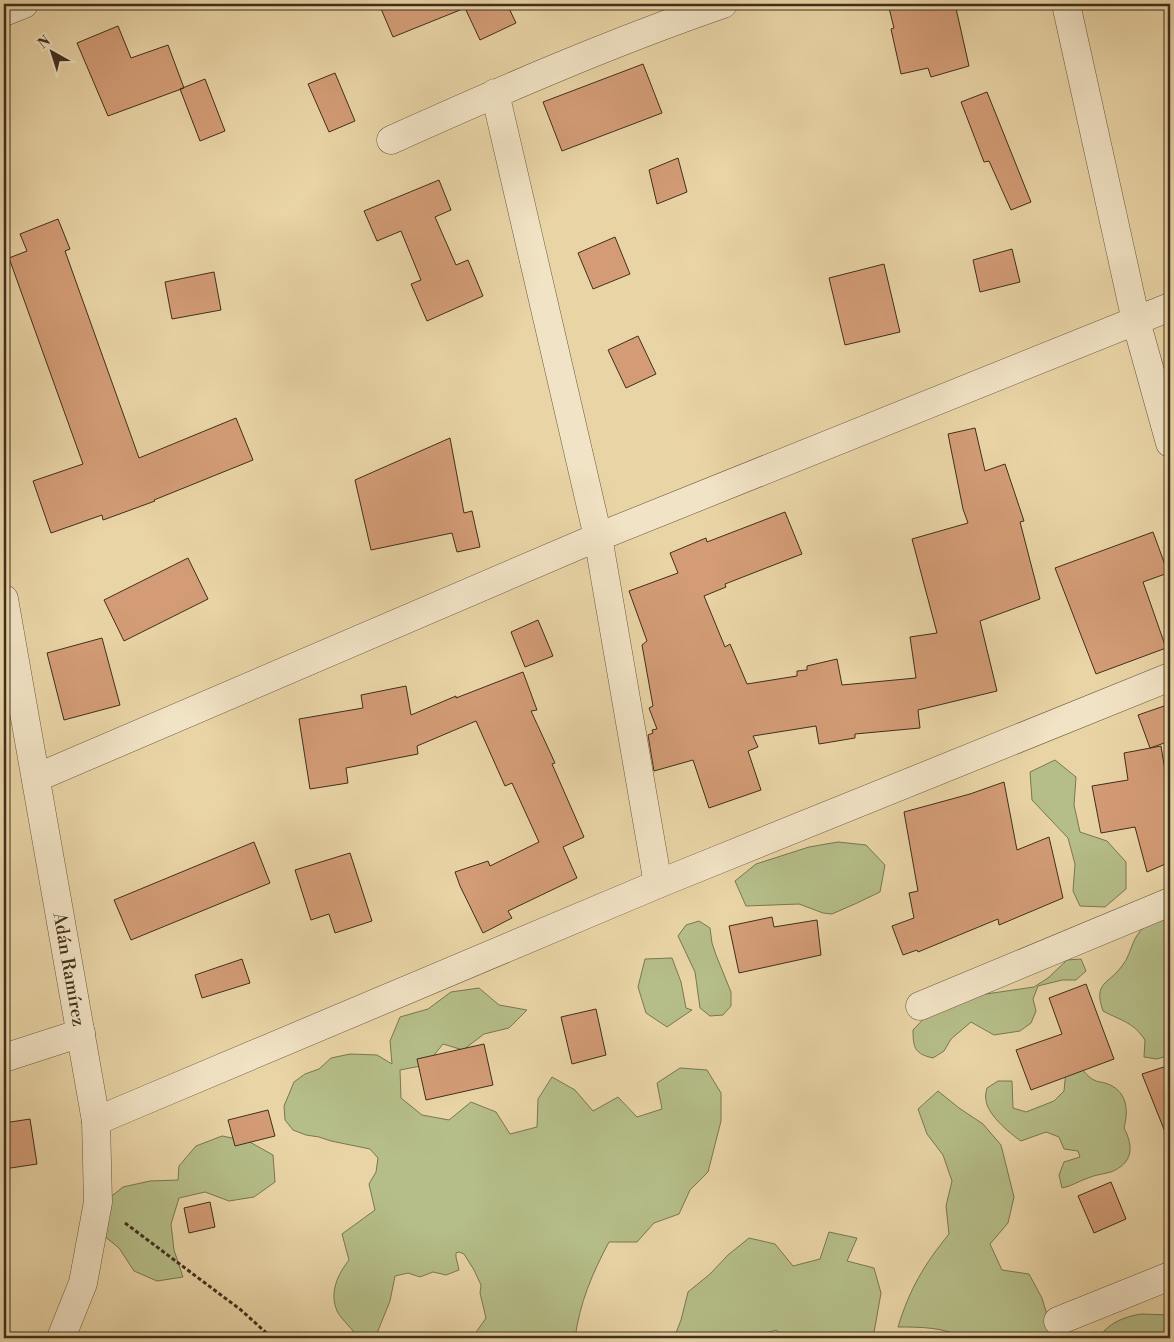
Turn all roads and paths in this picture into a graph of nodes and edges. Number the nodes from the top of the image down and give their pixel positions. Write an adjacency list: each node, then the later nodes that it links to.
1 (24, 4): 4 (street)
2 (723, 4): 5 (street)
3 (1066, 4): 8 (street)
4 (4, 12)
5 (495, 93): 6 (street); 10 (street)
6 (391, 140)
7 (1170, 308): 8 (street)
8 (1136, 321): 9 (street); 10 (street)
9 (1170, 443)
10 (598, 537): 13 (street); 14 (street)
11 (4, 599): 13 (street, Adán Ramírez)
12 (1170, 677): 14 (street)
13 (36, 778): 17 (street, Adán Ramírez)
14 (658, 884): 19 (street)
15 (1170, 902): 16 (street)
16 (920, 1006)
17 (81, 1034): 18 (street); 19 (street, Adán Ramírez)
18 (4, 1058)
19 (96, 1121): 20 (street, Adán Ramírez)
20 (98, 1202): 23 (street, Adán Ramírez); 24 (path)
21 (1170, 1276): 22 (street)
22 (1058, 1321)
23 (60, 1338)
24 (272, 1338)

